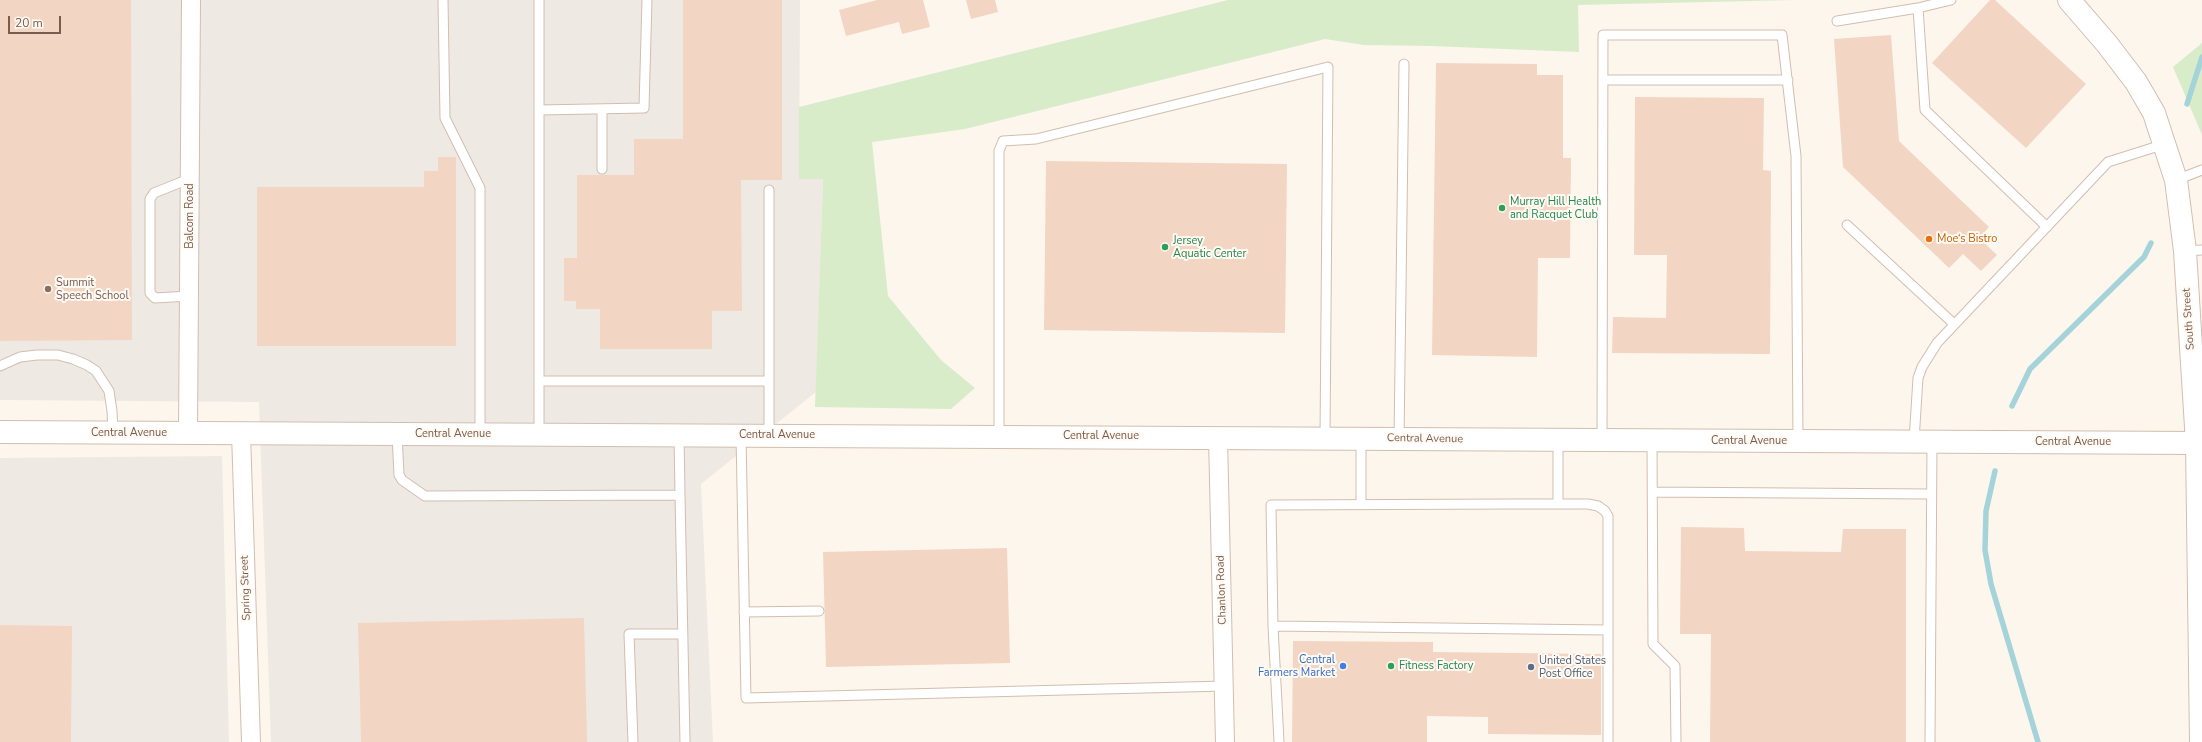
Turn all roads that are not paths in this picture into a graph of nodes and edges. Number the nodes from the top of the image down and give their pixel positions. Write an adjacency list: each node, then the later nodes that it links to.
1 (191, 0): 17 (street, Balcom Road)
2 (443, 0): 33 (lane)
3 (539, 0): 13 (lane)
4 (647, 0): 12 (lane)
5 (1951, 0): 7 (lane)
6 (2074, 2): 14 (street, South Street)
7 (1918, 8): 8 (lane); 21 (lane)
8 (1837, 21)
9 (1404, 64): 42 (lane)
10 (1603, 80): 11 (lane); 11 (lane); 44 (lane)
11 (1788, 80): 45 (lane)
12 (602, 109): 13 (lane); 15 (lane)
13 (539, 110): 26 (lane)
14 (2165, 144): 18 (street, South Street); 21 (lane)
15 (602, 169)
16 (2202, 170): 18 (lane)
17 (189, 179): 23 (street, Balcom Road); 23 (lane)
18 (2176, 180): 22 (street, South Street)
19 (768, 190): 27 (lane)
20 (1847, 225): 24 (lane)
21 (2047, 227): 24 (lane)
22 (2194, 250): 48 (street, South Street)
23 (190, 296): 30 (street, Balcom Road)
24 (1954, 324): 47 (lane)
25 (0, 366): 29 (lane)
26 (539, 380): 27 (lane); 34 (lane)
27 (769, 381): 37 (lane)
28 (0, 432): 29 (street, Central Avenue)
29 (112, 432): 30 (street, Central Avenue)
30 (188, 433): 31 (street, Central Avenue)
31 (241, 433): 32 (street, Central Avenue); 61 (street, Spring Street)
32 (397, 434): 33 (street, Central Avenue); 51 (lane)
33 (480, 434): 34 (street, Central Avenue)
34 (539, 434): 35 (street, Central Avenue)
35 (679, 435): 36 (street, Central Avenue); 51 (lane)
36 (741, 435): 37 (street, Central Avenue); 55 (lane)
37 (769, 435): 38 (street, Central Avenue)
38 (999, 436): 39 (street, Central Avenue); 40 (lane)
39 (1218, 437): 40 (street, Central Avenue); 60 (street, Chanlon Road)
40 (1325, 438): 41 (street, Central Avenue)
41 (1361, 439): 42 (street, Central Avenue); 52 (lane)
42 (1399, 439): 43 (street, Central Avenue)
43 (1558, 440): 44 (street, Central Avenue); 53 (lane)
44 (1602, 440): 46 (street, Central Avenue)
45 (1798, 440): 46 (street, Central Avenue); 47 (street, Central Avenue)
46 (1652, 441): 49 (lane)
47 (1923, 441): 48 (street, Central Avenue); 50 (lane)
48 (2200, 443): 59 (street, South Street)
49 (1652, 492): 50 (lane); 67 (lane)
50 (1930, 494): 68 (lane)
51 (680, 495): 58 (lane)
52 (1361, 504): 53 (lane); 56 (lane)
53 (1558, 504): 57 (lane)
54 (819, 611): 55 (lane)
55 (744, 612): 60 (lane)
56 (1273, 626): 57 (lane); 65 (lane)
57 (1607, 630): 66 (lane)
58 (682, 634): 62 (lane); 63 (lane)
59 (2201, 649): 69 (street, South Street)
60 (1225, 686): 64 (street, Chanlon Road)
61 (251, 742)
62 (633, 742)
63 (685, 742)
64 (1225, 742)
65 (1279, 742)
66 (1608, 742)
67 (1676, 742)
68 (1930, 742)
69 (2201, 742)

